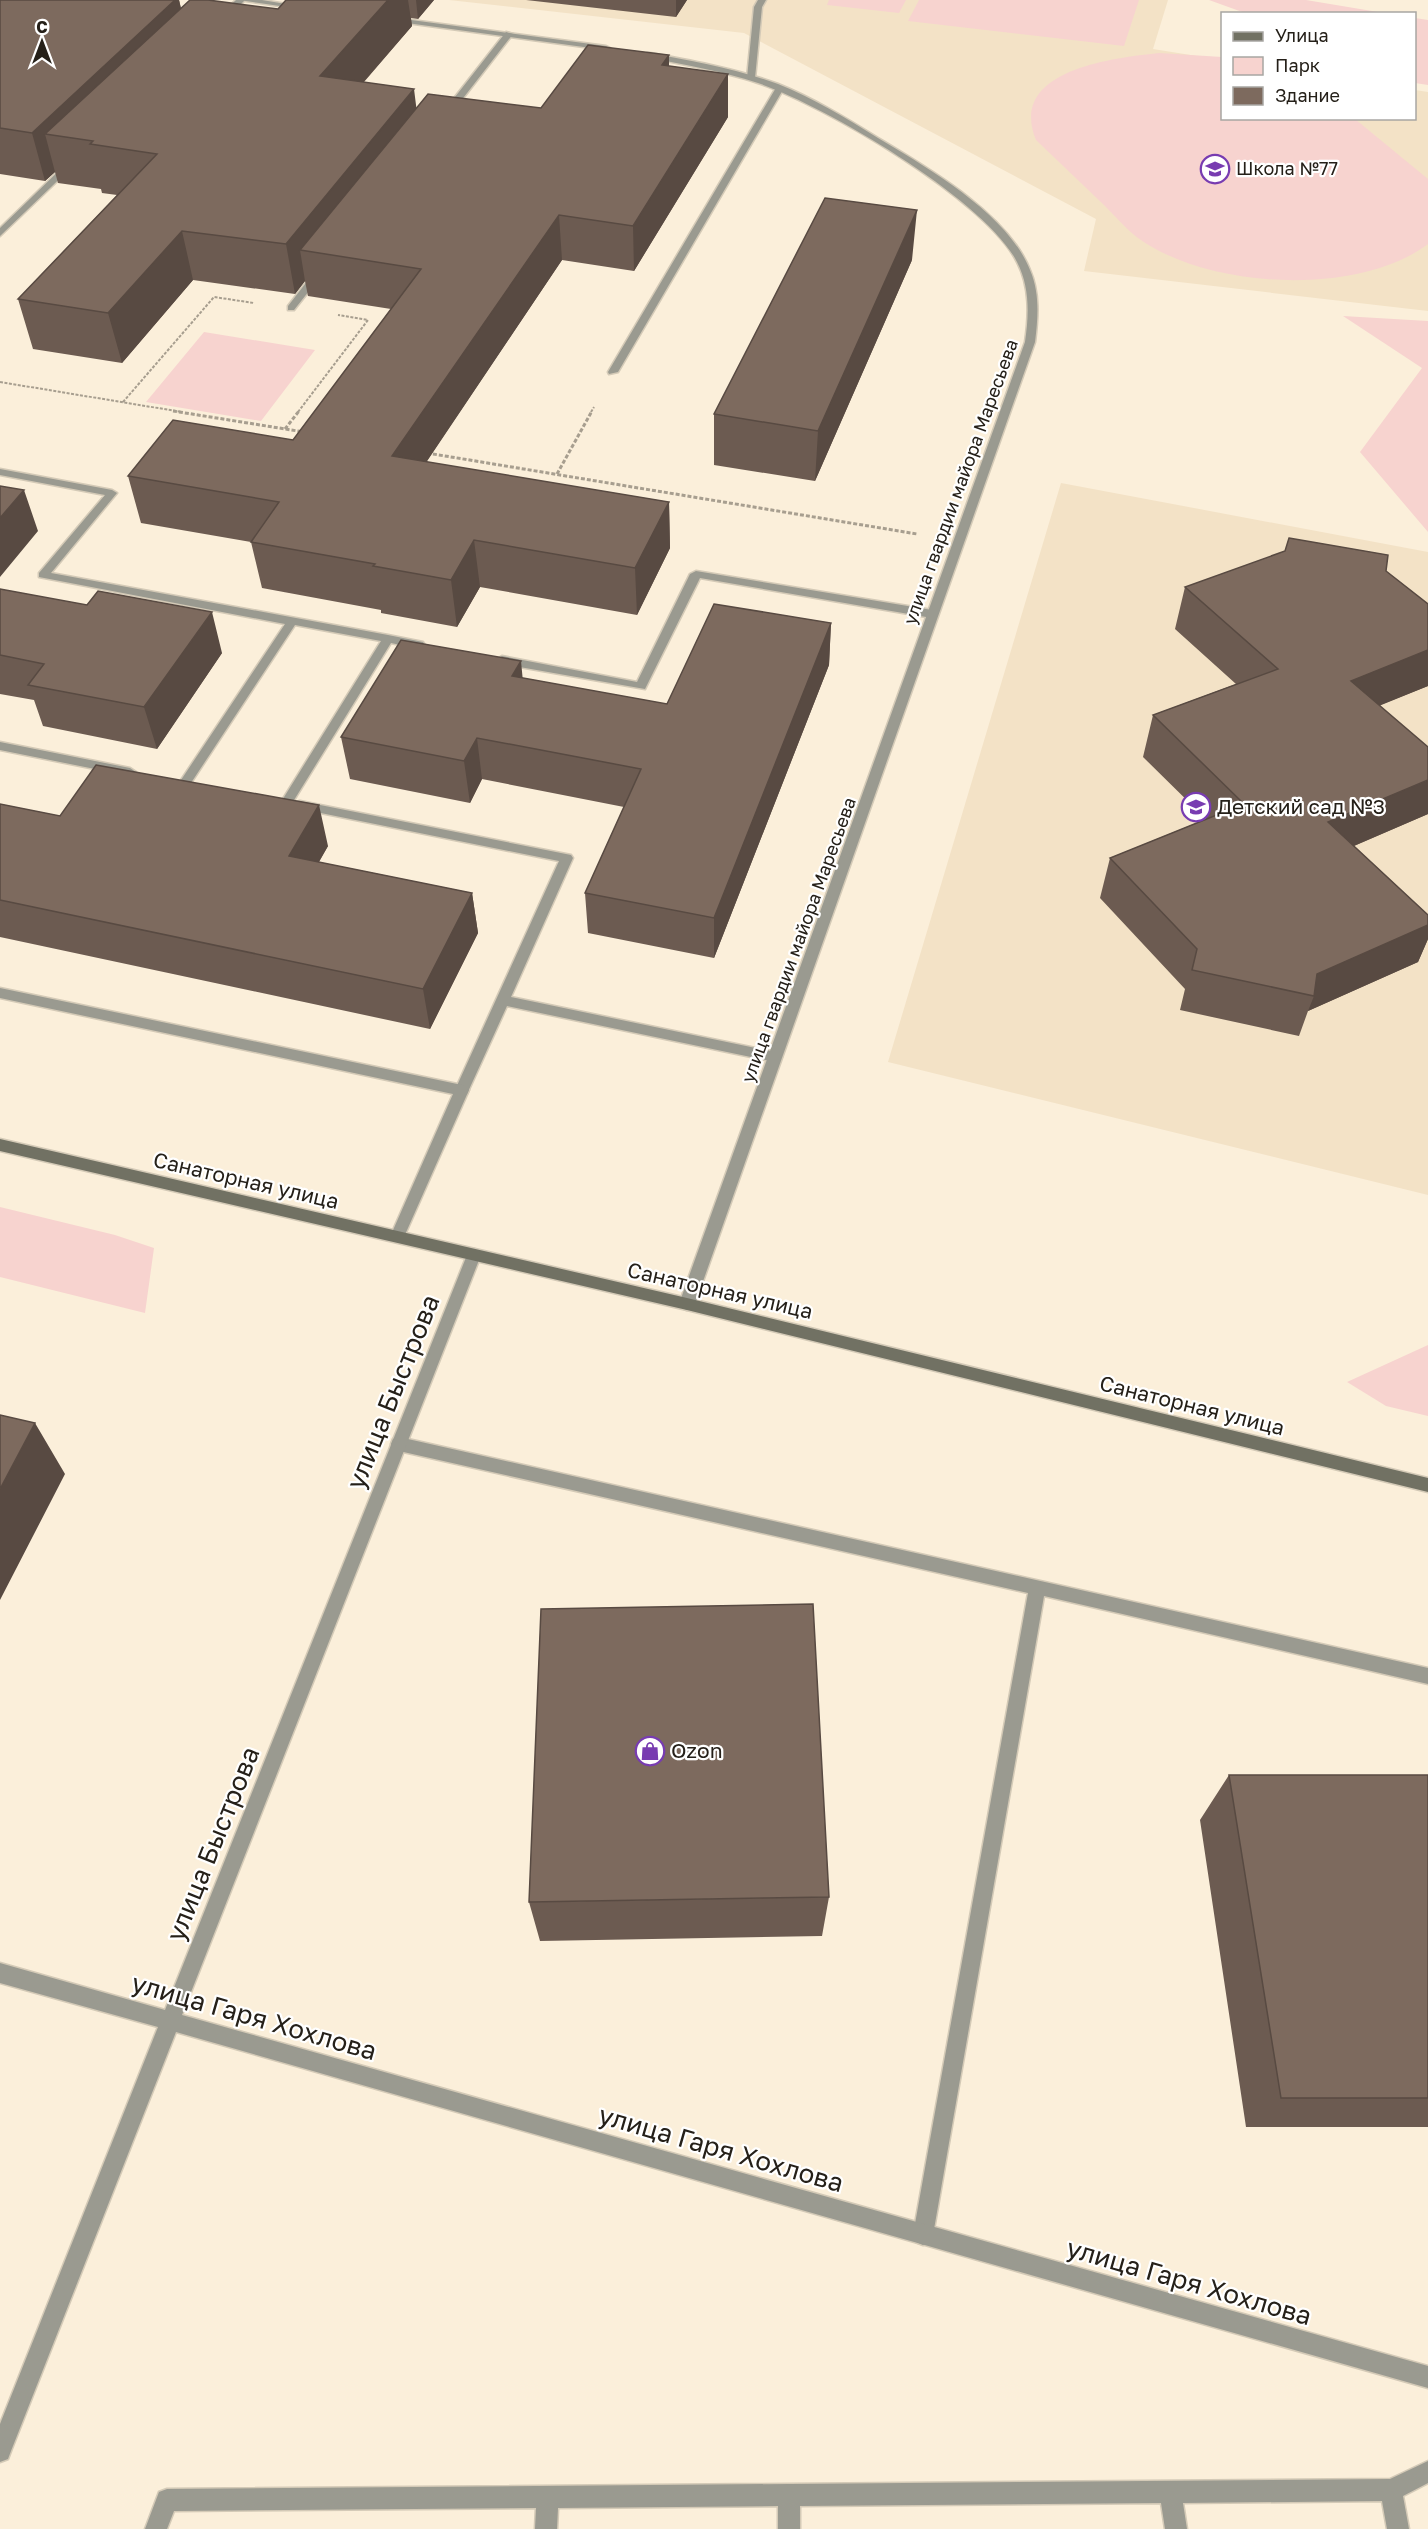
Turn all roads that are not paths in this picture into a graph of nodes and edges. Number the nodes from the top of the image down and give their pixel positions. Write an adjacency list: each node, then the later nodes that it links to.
1 (242, 0): 3 (street); 6 (street)
2 (762, 0): 10 (street)
3 (279, 2): 4 (street)
4 (308, 8)
5 (384, 17): 7 (street)
6 (215, 25)
7 (509, 34): 8 (street); 12 (street)
8 (613, 49)
9 (636, 52): 10 (street, улица гвардии майора Маресьева)
10 (751, 78): 11 (street, улица гвардии майора Маресьева)
11 (780, 88): 17 (street); 19 (street, улица гвардии майора Маресьева)
12 (442, 118)
13 (78, 158): 14 (street)
14 (0, 233)
15 (326, 264): 16 (street)
16 (291, 308)
17 (613, 372)
18 (0, 472): 20 (street)
19 (932, 614): 23 (street); 29 (street, улица гвардии майора Маресьева)
20 (292, 621): 21 (street); 26 (street)
21 (388, 639): 22 (street); 28 (street)
22 (434, 648)
23 (491, 658)
24 (0, 746): 25 (street)
25 (139, 773)
26 (185, 783)
27 (0, 993): 30 (street)
28 (503, 1000): 29 (street); 30 (street)
29 (775, 1057): 34 (street, улица гвардии майора Маресьева)
30 (462, 1090): 32 (street)
31 (0, 1145): 32 (street, Санаторная улица)
32 (397, 1237): 33 (street, Санаторная улица)
33 (474, 1255): 34 (street, Санаторная улица); 35 (street, улица Быстрова)
34 (687, 1304): 36 (street, Санаторная улица)
35 (399, 1444): 37 (street); 40 (street, улица Быстрова)
36 (1428, 1485)
37 (1036, 1587): 38 (street); 41 (street)
38 (1428, 1676)
39 (0, 1973): 40 (street, улица Гаря Хохлова)
40 (170, 2021): 41 (street, улица Гаря Хохлова); 43 (street, улица Быстрова)
41 (923, 2235): 42 (street, улица Гаря Хохлова)
42 (1428, 2377)
43 (0, 2451)
44 (1428, 2472): 45 (street)
45 (1391, 2490): 46 (street); 53 (street)
46 (1171, 2492): 47 (street); 52 (street)
47 (789, 2496): 48 (street); 51 (street)
48 (547, 2498): 49 (street); 50 (street)
49 (156, 2529)
50 (546, 2529)
51 (789, 2529)
52 (1176, 2529)
53 (1398, 2529)

